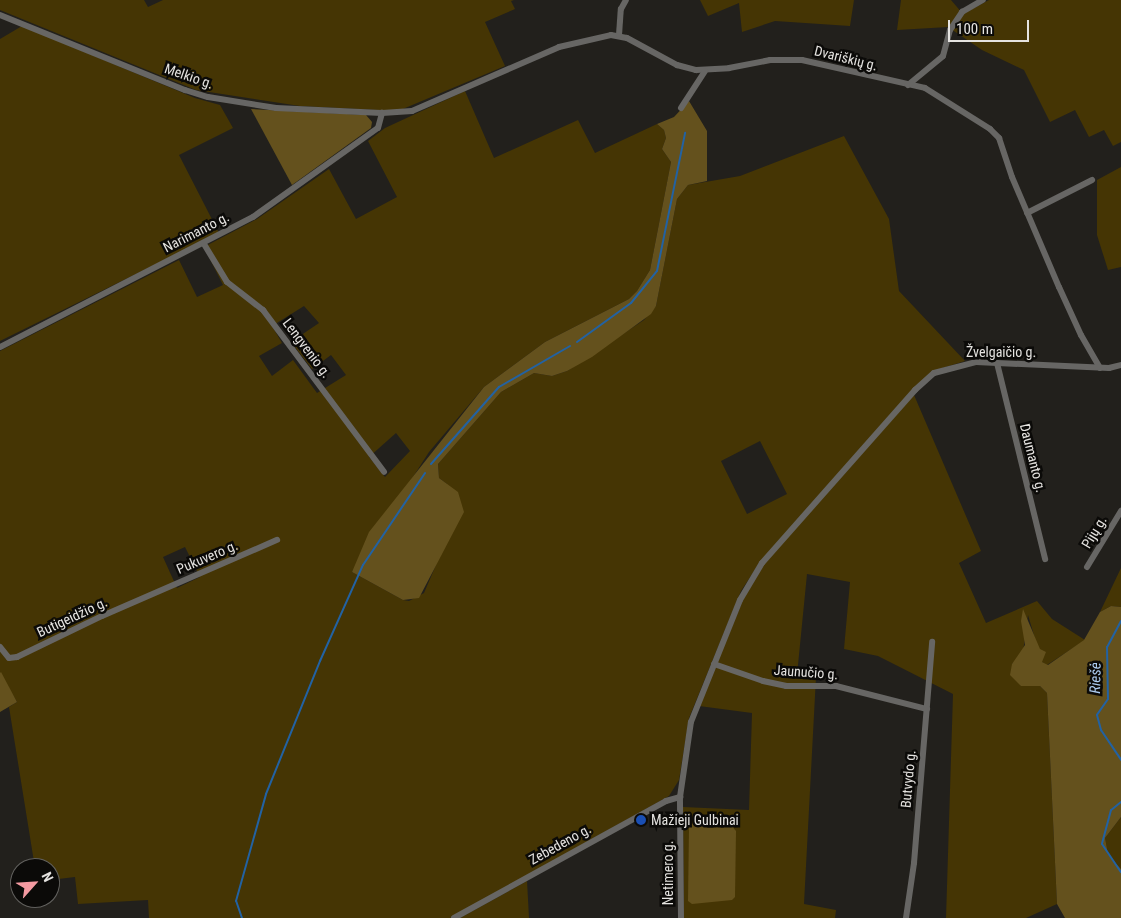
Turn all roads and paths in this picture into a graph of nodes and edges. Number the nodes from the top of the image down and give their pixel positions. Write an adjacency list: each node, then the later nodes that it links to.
1 (626, 0): 4 (street)
2 (983, 0): 6 (street)
3 (0, 15): 8 (street, Melkio g.)
4 (618, 35): 5 (street, Dvariškių g.); 8 (street)
5 (705, 71): 6 (street, Dvariškių g.); 7 (street)
6 (908, 85): 10 (street, Dvariškių g.)
7 (681, 108)
8 (382, 114): 11 (street, Narimanto g.)
9 (1092, 180): 10 (street)
10 (1027, 212): 15 (street, Dvariškių g.)
11 (204, 244): 12 (street, Narimanto g.); 16 (street, Lengvenio g.)
12 (0, 347)
13 (997, 363): 15 (street, Žvelgaičio g.); 19 (street, Daumanto g.); 24 (street, Žvelgaičio g.)
14 (1121, 365): 15 (street, Žvelgaičio g.)
15 (1100, 368)
16 (384, 472)
17 (1121, 511): 20 (street, Pijų g.)
18 (277, 540): 21 (street, Pukuvero g.)
19 (1045, 559)
20 (1088, 567)
21 (146, 597): 23 (street, Butigeidžio g.)
22 (932, 642): 25 (street, Butvydo g.)
23 (0, 647)
24 (714, 664): 25 (street, Jaunučio g.); 26 (street, Netimero g.)
25 (927, 709): 29 (street, Butvydo g.)
26 (680, 797): 27 (street, Zebedeno g.); 28 (street, Netimero g.)
27 (454, 918)
28 (681, 918)
29 (906, 918)

